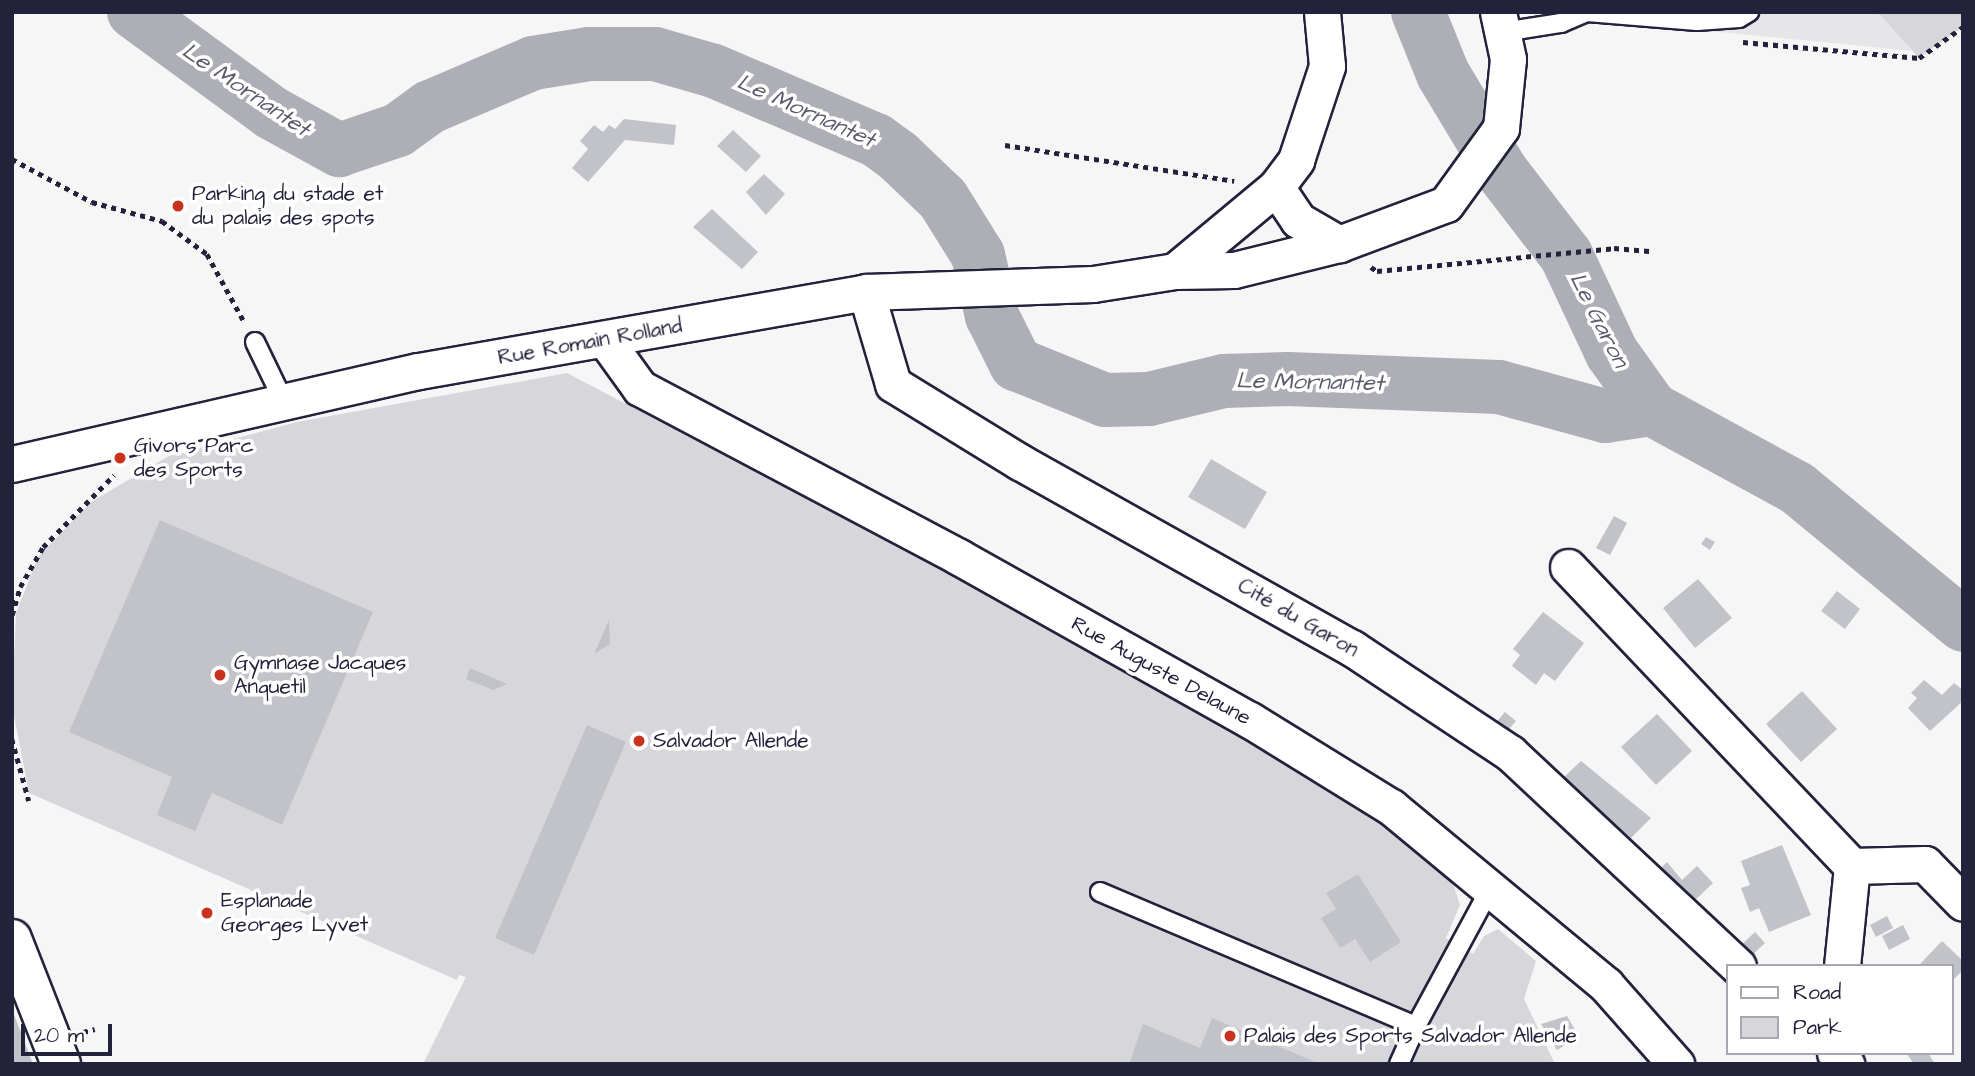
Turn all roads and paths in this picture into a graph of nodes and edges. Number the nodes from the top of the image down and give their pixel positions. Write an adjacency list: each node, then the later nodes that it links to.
1 (1322, 12): 8 (street)
2 (1749, 12): 4 (lane)
3 (1963, 27): 5 (path)
4 (1503, 34): 9 (street, Rue Romain Rolland)
5 (1731, 41)
6 (1005, 145): 8 (path)
7 (12, 159): 14 (path)
8 (1276, 187): 9 (street); 11 (street)
9 (1339, 244): 10 (path); 11 (street, Rue Romain Rolland)
10 (1652, 251)
11 (1175, 271): 12 (street, Rue Romain Rolland)
12 (866, 292): 13 (street, Rue Romain Rolland); 27 (street, Cité du Garon)
13 (606, 341): 15 (street, Rue Romain Rolland); 23 (street, Rue Auguste Delaune)
14 (256, 342): 15 (lane)
15 (283, 400): 16 (street, Rue Romain Rolland)
16 (12, 464)
17 (124, 465): 19 (path)
18 (1568, 568): 22 (street)
19 (12, 615)
20 (12, 739): 21 (path)
21 (29, 801)
22 (1852, 866): 25 (street); 28 (street)
23 (1490, 889): 29 (lane); 32 (street, Rue Auguste Delaune)
24 (1100, 892): 29 (lane)
25 (1963, 903)
26 (12, 939): 30 (main road)
27 (1736, 964)
28 (1842, 964)
29 (1416, 1026): 31 (lane)
30 (61, 1064)
31 (1399, 1064)
32 (1676, 1064)

